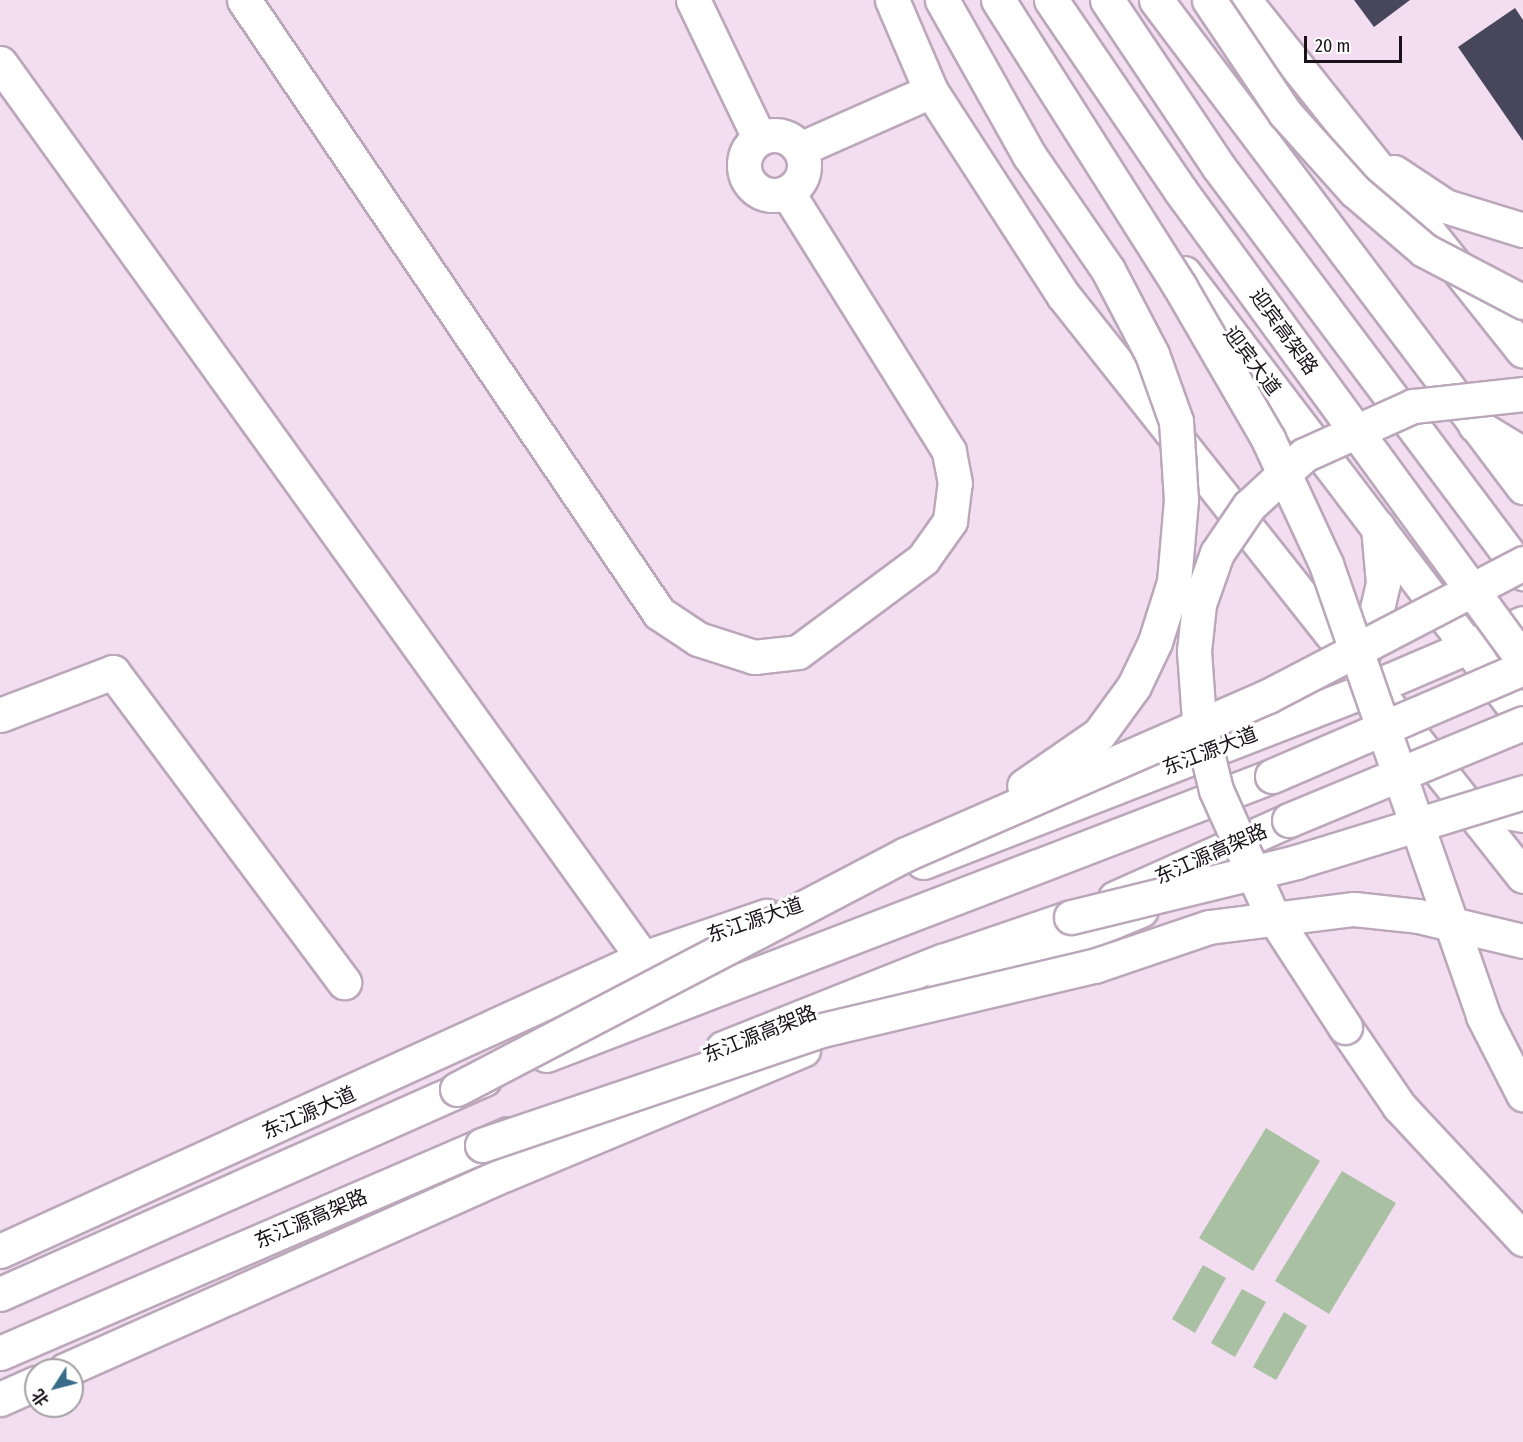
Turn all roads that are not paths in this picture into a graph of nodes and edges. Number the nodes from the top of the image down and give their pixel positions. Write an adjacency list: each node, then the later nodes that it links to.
1 (244, 0): 17 (main road)
2 (693, 0): 14 (main road)
3 (892, 0): 13 (main road)
4 (942, 0): 39 (main road, bridge)
5 (985, 0): 25 (main road, 迎宾大道)
6 (998, 0): 46 (main road, bridge)
7 (1051, 0): 30 (main road, 迎宾高架路, bridge)
8 (1107, 0): 27 (main road, bridge)
9 (1156, 0): 22 (main road)
10 (1209, 0): 19 (main road, bridge)
11 (1244, 0): 16 (main road)
12 (0, 63): 43 (main road)
13 (931, 91): 15 (main road); 32 (main road)
14 (759, 138): 15 (main road); 17 (main road)
15 (800, 149): 17 (main road)
16 (1368, 154): 18 (main road); 20 (main road)
17 (787, 192)
18 (1523, 230)
19 (1523, 302)
20 (1523, 351)
21 (1523, 394): 48 (main road, bridge)
22 (1475, 425): 23 (main road); 24 (main road)
23 (1523, 454)
24 (1523, 487)
25 (1378, 527): 29 (main road, 迎宾大道); 32 (main road)
26 (1523, 563): 39 (main road, bridge)
27 (1523, 573)
28 (1523, 623): 29 (main road, 东江源大道)
29 (1469, 647): 32 (main road, 东江源大道); 34 (main road, 迎宾大道)
30 (1523, 660)
31 (1523, 668): 45 (main road, bridge)
32 (1365, 676): 37 (main road); 43 (main road, 东江源大道)
33 (0, 715): 44 (main road)
34 (1523, 721): 41 (main road, 东江源高架路, bridge)
35 (1523, 776): 37 (main road)
36 (1523, 792): 41 (main road, bridge)
37 (1454, 801): 38 (main road); 40 (main road); 52 (main road)
38 (1523, 815)
39 (906, 854): 45 (main road, bridge)
40 (1523, 876)
41 (1071, 917): 47 (main road, 东江源高架路, bridge)
42 (1523, 941): 47 (main road, bridge)
43 (643, 958): 49 (main road, 东江源大道)
44 (344, 982)
45 (457, 1089): 50 (main road)
46 (1523, 1094)
47 (482, 1145): 51 (main road, 东江源高架路)
48 (1523, 1239)
49 (0, 1251)
50 (0, 1294)
51 (0, 1353)
52 (84, 1361)
53 (24, 1388): 54 (main road)
54 (0, 1399)

